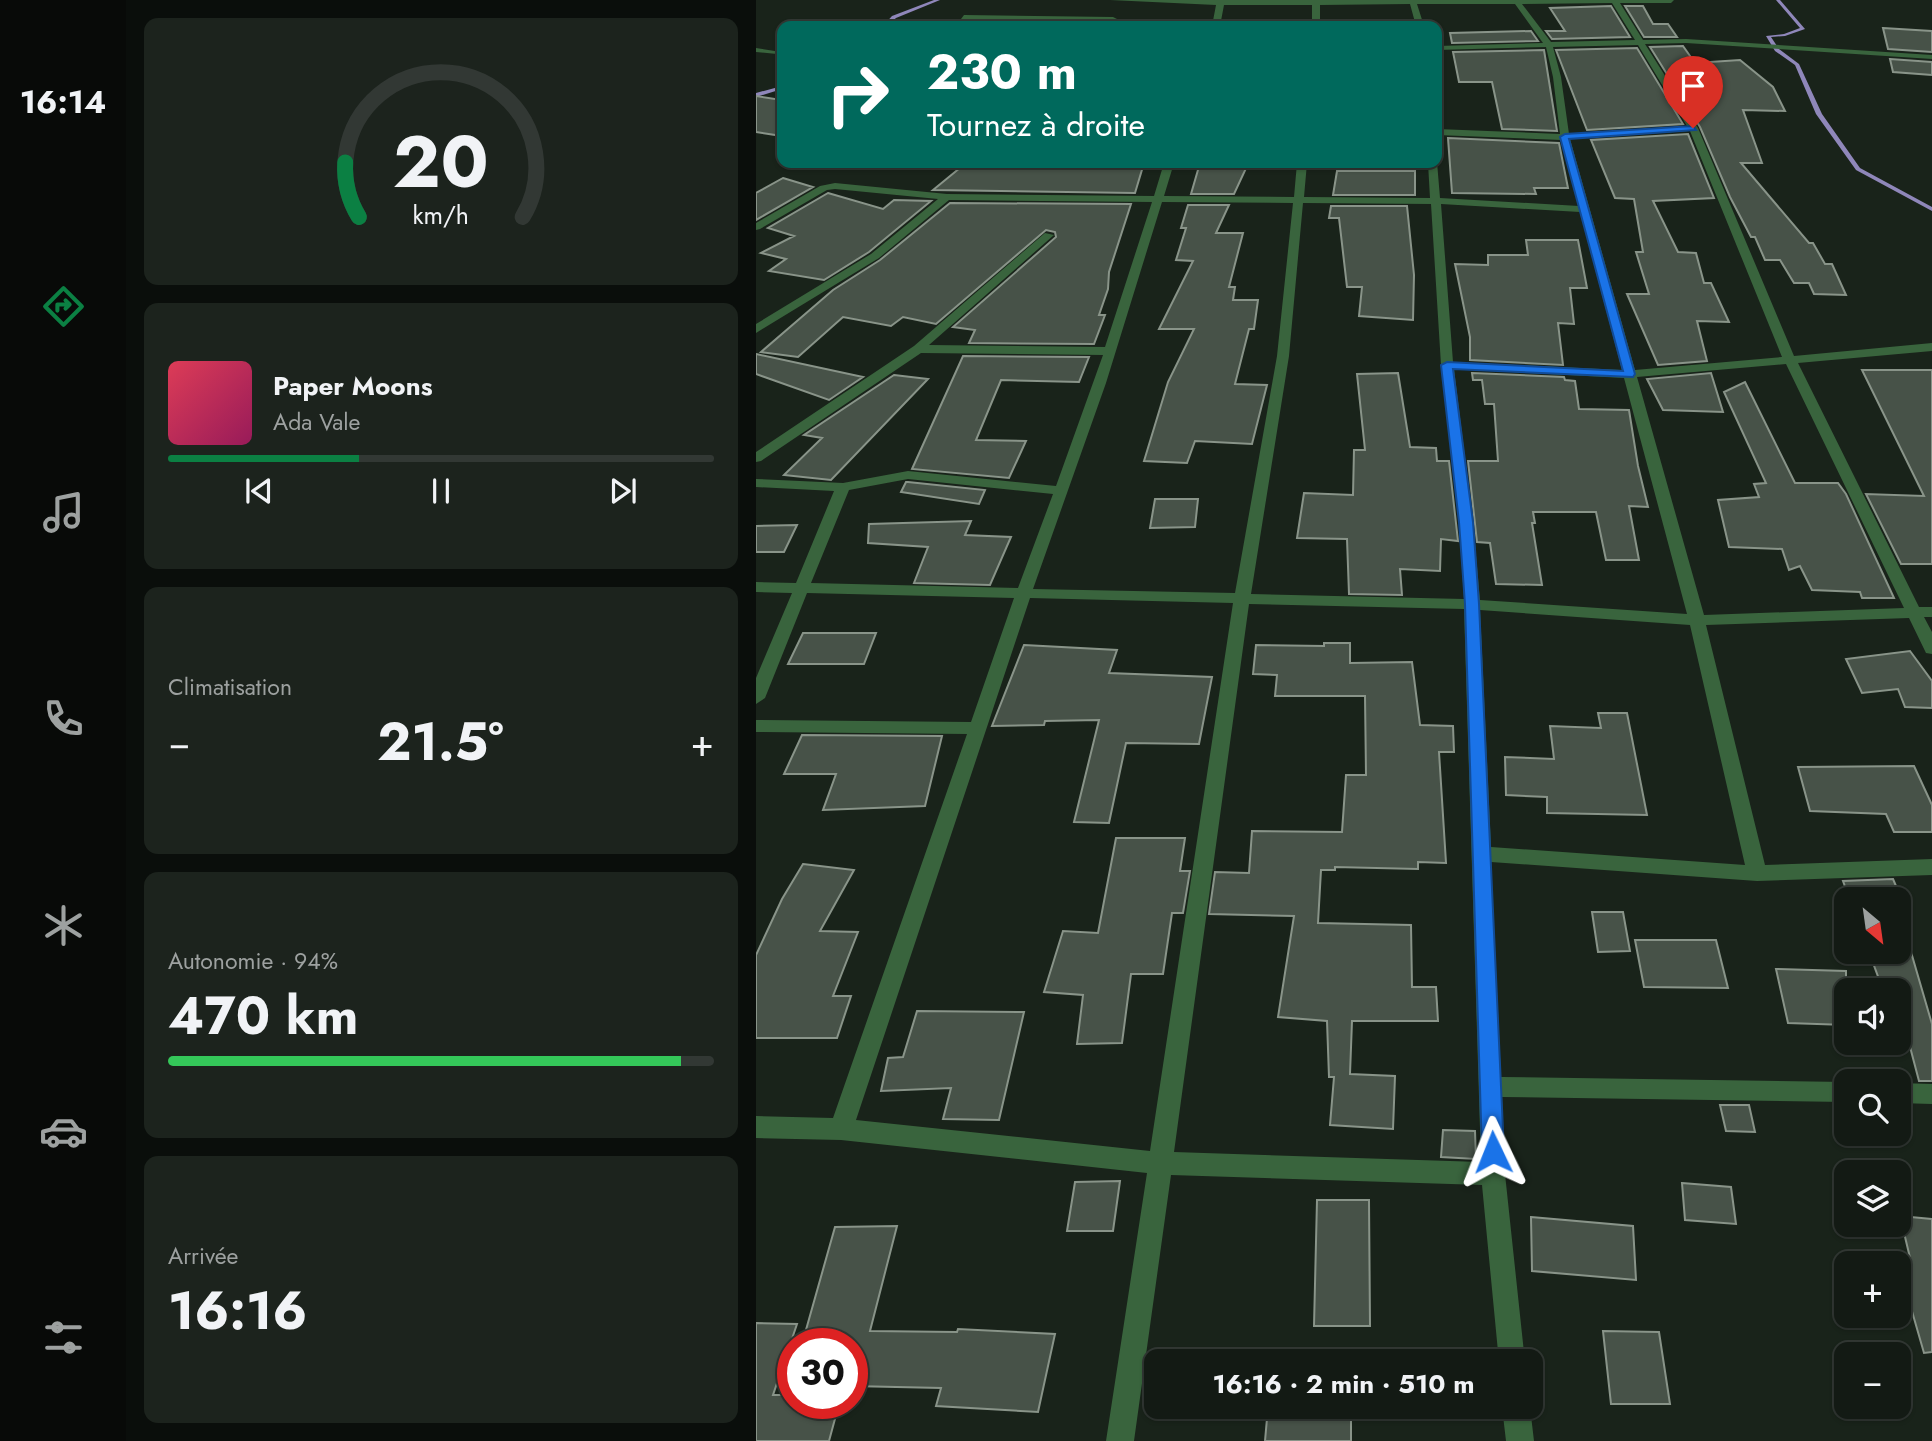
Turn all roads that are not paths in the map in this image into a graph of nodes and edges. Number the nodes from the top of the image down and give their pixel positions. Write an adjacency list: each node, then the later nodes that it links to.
1 (1114, 0): 2 (street)
2 (1121, 0): 5 (street); 11 (street)
3 (1316, 0): 5 (street); 6 (street); 13 (street)
4 (1614, 0): 7 (street); 8 (street); 15 (street)
5 (1221, 1): 12 (street)
6 (1412, 1): 8 (street); 14 (street)
7 (1671, 1)
8 (1518, 2): 16 (street)
9 (964, 17): 10 (street)
10 (1063, 21)
11 (1113, 21)
12 (1217, 21)
13 (1316, 21)
14 (1418, 21)
15 (1639, 43): 16 (street); 20 (street); 21 (street)
16 (1549, 45): 17 (street); 23 (street)
17 (1442, 48)
18 (756, 50): 19 (street)
19 (777, 52)
20 (1932, 57)
21 (1693, 128): 23 (street); 38 (street)
22 (1442, 132): 23 (street)
23 (1565, 137): 31 (street)
24 (1167, 168): 28 (street)
25 (1301, 168): 29 (street)
26 (1433, 168): 30 (street)
27 (947, 197): 28 (street); 32 (street); 34 (street)
28 (1158, 198): 29 (street); 37 (street)
29 (1298, 200): 30 (street); 48 (street)
30 (1435, 201): 31 (street); 39 (street)
31 (1583, 209): 40 (street)
32 (756, 227)
33 (1049, 235): 36 (street)
34 (756, 328)
35 (1932, 347): 38 (street)
36 (918, 349): 37 (street); 41 (street)
37 (1110, 351): 44 (street)
38 (1789, 358): 40 (street); 50 (street)
39 (1447, 365): 40 (street); 49 (street)
40 (1629, 374): 52 (street)
41 (756, 458)
42 (756, 483): 43 (street)
43 (843, 487): 44 (street); 46 (street)
44 (1063, 491): 47 (street)
45 (756, 587): 46 (street)
46 (803, 588): 47 (street); 54 (street)
47 (1024, 593): 48 (street); 56 (street)
48 (1242, 598): 49 (street); 66 (street)
49 (1472, 604): 52 (street); 57 (street)
50 (1912, 611): 51 (street); 52 (street); 53 (street)
51 (1932, 612)
52 (1697, 620): 59 (street)
53 (1932, 649)
54 (756, 698)
55 (756, 726): 56 (street)
56 (978, 728): 65 (street)
57 (1481, 854): 59 (street); 60 (street)
58 (1932, 867): 59 (street)
59 (1757, 873)
60 (1491, 1087): 61 (street); 67 (street)
61 (1834, 1092)
62 (1911, 1093): 63 (street)
63 (1932, 1094)
64 (756, 1127): 65 (street)
65 (841, 1129): 66 (street)
66 (1161, 1163): 67 (street); 70 (street)
67 (1493, 1174): 68 (street)
68 (1511, 1349)
69 (1517, 1419): 71 (street)
70 (1119, 1441)
71 (1520, 1441)

